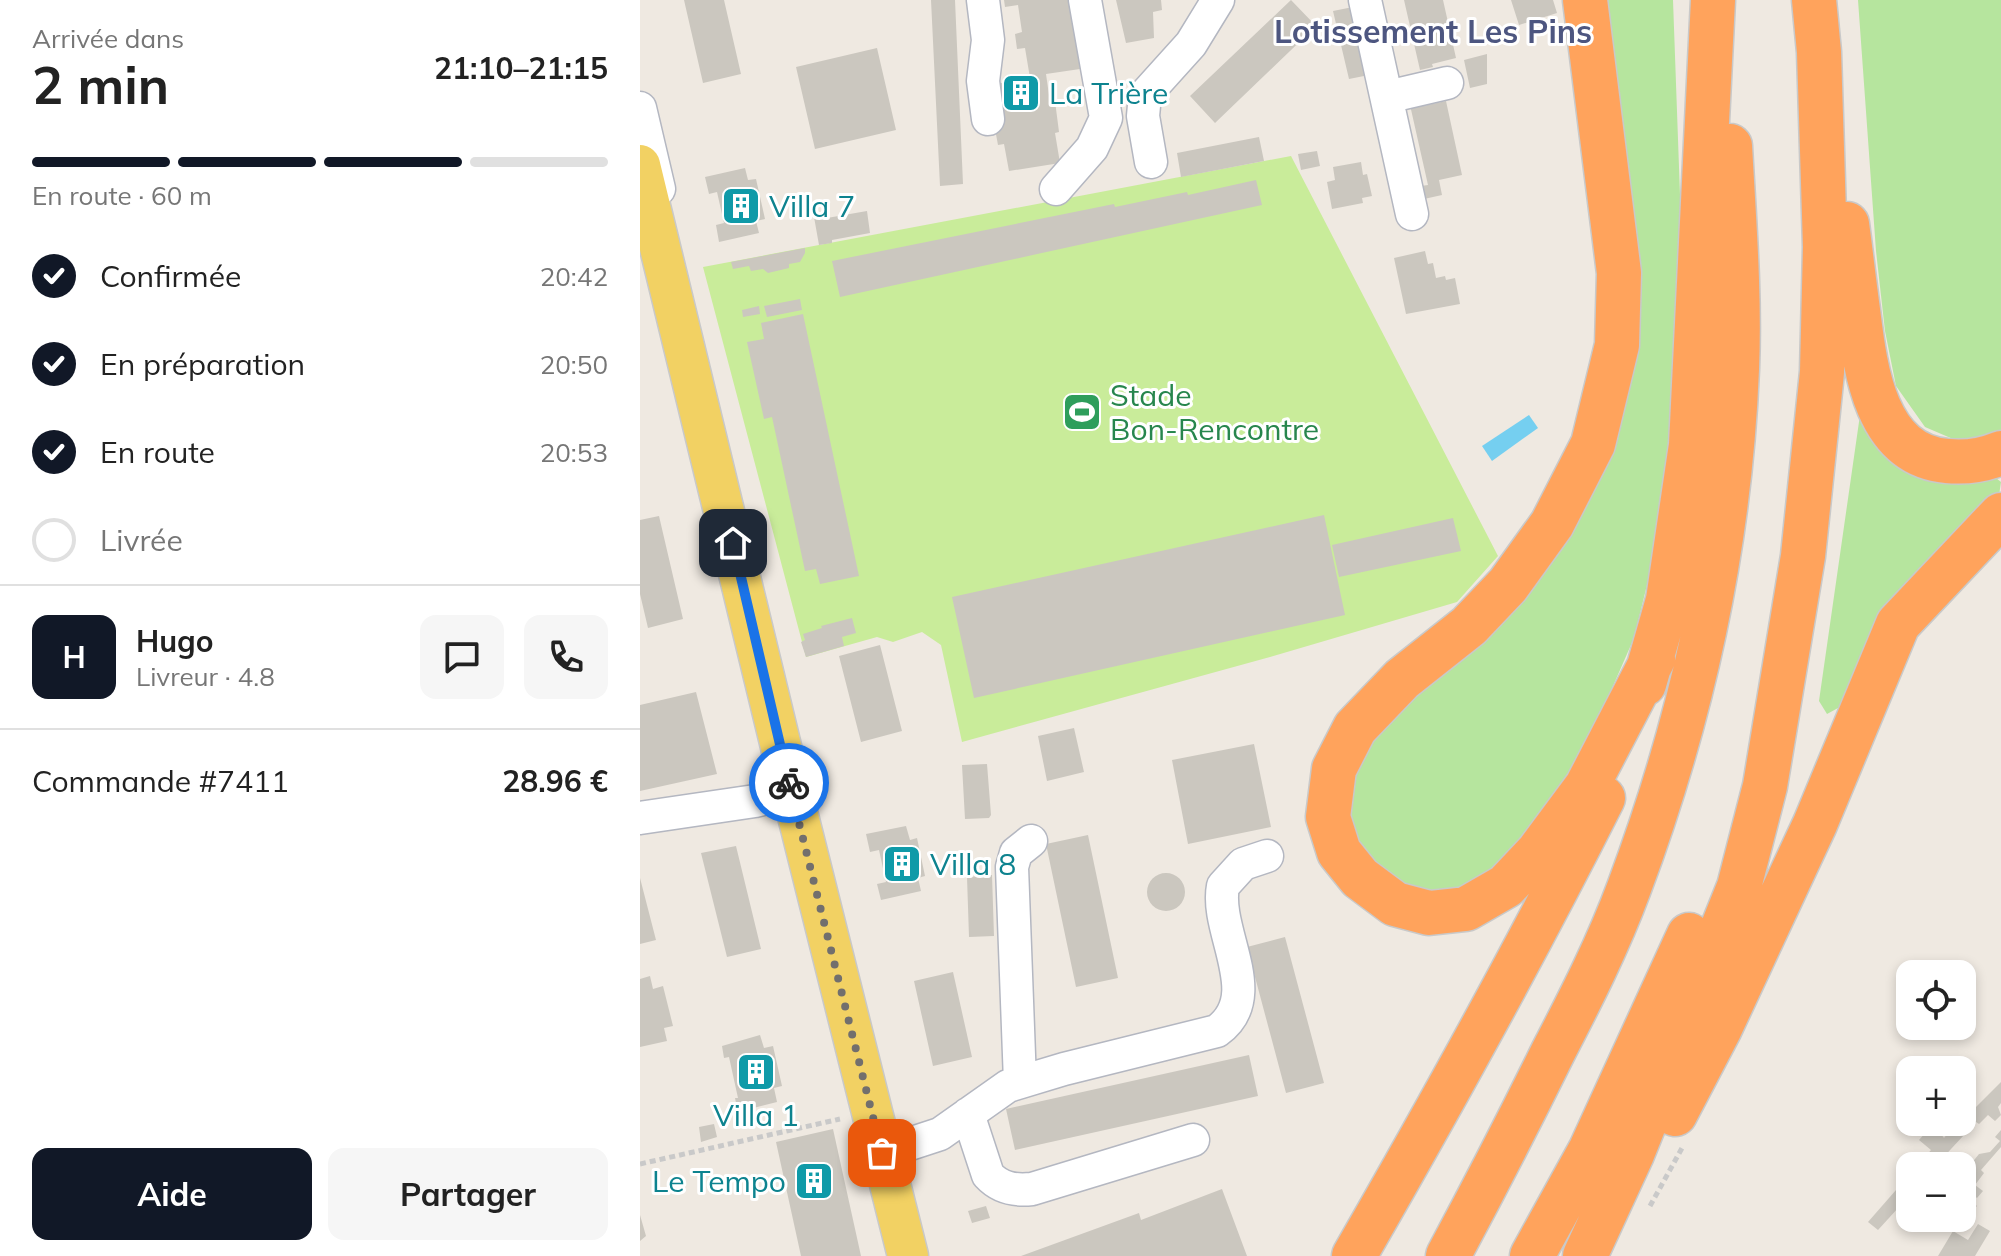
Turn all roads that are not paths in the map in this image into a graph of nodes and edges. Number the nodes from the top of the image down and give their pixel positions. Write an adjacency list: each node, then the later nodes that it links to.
1 (983, 0): 13 (street)
2 (1085, 0): 16 (street)
3 (1218, 0): 14 (street)
4 (1365, 0): 11 (street)
5 (1585, 0): 20 (highway)
6 (1713, 0): 20 (highway)
7 (1720, 0): 33 (highway)
8 (1814, 0): 9 (highway)
9 (1819, 52): 18 (highway); 21 (highway)
10 (1447, 83): 11 (street)
11 (1387, 97): 17 (street)
12 (640, 108): 29 (street)
13 (988, 119)
14 (1151, 162)
15 (640, 165): 22 (main road)
16 (1056, 189)
17 (1412, 214)
18 (2001, 453)
19 (2001, 515): 36 (highway)
20 (1653, 659): 32 (highway)
21 (1785, 659): 34 (highway); 35 (highway)
22 (792, 792): 23 (street); 29 (main road)
23 (640, 818)
24 (1031, 841): 26 (street)
25 (1267, 856): 26 (street)
26 (1020, 1082): 27 (street)
27 (968, 1114): 28 (street); 29 (street)
28 (1193, 1140)
29 (890, 1150): 30 (main road); 31 (street)
30 (908, 1256)
31 (924, 1256)
32 (1354, 1256)
33 (1448, 1256)
34 (1532, 1256)
35 (1585, 1256)
36 (1596, 1256)

